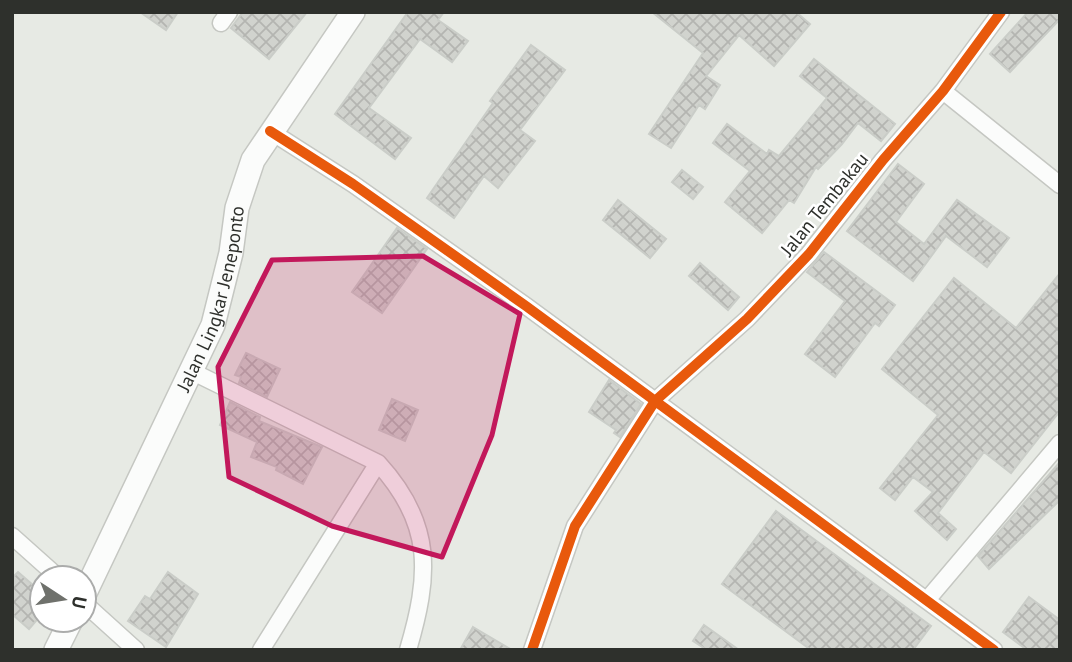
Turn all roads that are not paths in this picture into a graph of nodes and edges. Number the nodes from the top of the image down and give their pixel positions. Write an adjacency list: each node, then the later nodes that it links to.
1 (353, 12): 4 (main road, Jalan Lingkar Jeneponto)
2 (1001, 12): 3 (street, Jalan Tembakau)
3 (943, 91): 5 (street); 7 (street, Jalan Tembakau)
4 (270, 131): 6 (main road, Jalan Lingkar Jeneponto); 7 (street)
5 (1060, 185)
6 (193, 372): 9 (street); 12 (main road, Jalan Lingkar Jeneponto)
7 (655, 401): 13 (street); 20 (street, Jalan Tembakau)
8 (1060, 443): 13 (street)
9 (378, 463): 18 (street); 19 (street)
10 (12, 536): 11 (street)
11 (43, 564)
12 (98, 566)
13 (927, 600): 21 (street)
14 (98, 616): 17 (street)
15 (64, 634): 16 (main road)
16 (56, 650)
17 (136, 650)
18 (261, 650)
19 (408, 650)
20 (532, 650)
21 (993, 650)

